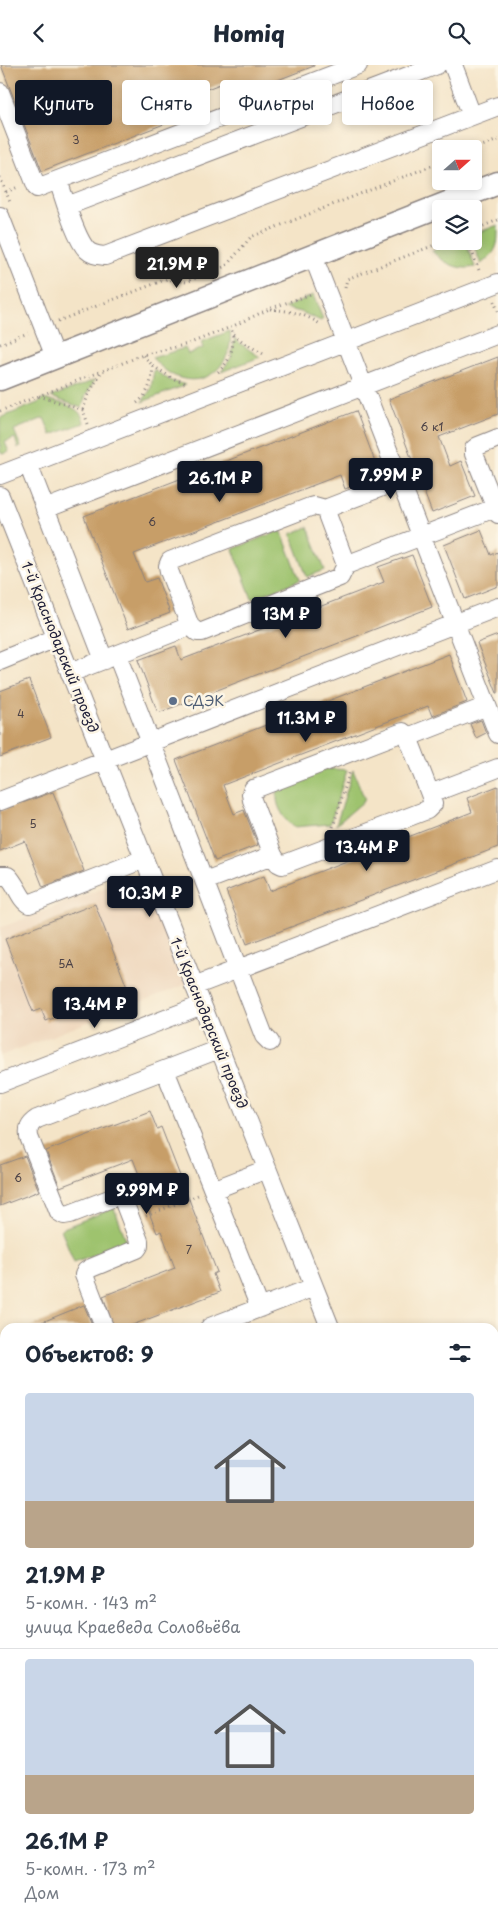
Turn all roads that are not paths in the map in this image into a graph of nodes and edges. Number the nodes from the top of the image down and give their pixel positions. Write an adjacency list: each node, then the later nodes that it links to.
1 (358, 65): 7 (street)
2 (438, 65): 9 (street)
3 (453, 65): 6 (street)
4 (0, 93): 7 (street)
5 (498, 106): 6 (street)
6 (472, 116): 9 (street)
7 (58, 180): 9 (street)
8 (498, 183): 11 (main road)
9 (67, 206)
10 (0, 216): 15 (street)
11 (313, 256): 14 (street); 15 (main road)
12 (498, 283): 14 (street)
13 (498, 334): 17 (street)
14 (346, 341): 17 (street); 19 (street)
15 (55, 357): 16 (main road)
16 (0, 379)
17 (364, 386): 21 (street); 23 (street)
18 (498, 438): 25 (street)
19 (28, 464): 20 (street); 23 (street)
20 (0, 475)
21 (400, 480): 24 (street); 26 (street)
22 (0, 496): 31 (street, 1-й Краснодарский проезд)
23 (45, 509): 32 (street)
24 (325, 509): 27 (street); 30 (street)
25 (497, 511): 26 (street)
26 (422, 536): 27 (street); 29 (street)
27 (346, 565): 30 (street)
28 (498, 607): 29 (street)
29 (456, 624): 35 (street); 38 (street)
30 (190, 626): 32 (street)
31 (56, 638): 33 (street); 34 (street, 1-й Краснодарский проезд)
32 (111, 657): 34 (street); 38 (street)
33 (0, 661)
34 (70, 673): 39 (street, 1-й Краснодарский проезд)
35 (487, 706): 36 (street); 37 (street)
36 (498, 734)
37 (408, 737): 41 (street); 43 (street)
38 (151, 741): 39 (street); 47 (street)
39 (105, 760): 42 (street); 44 (street, 1-й Краснодарский проезд)
40 (498, 768): 41 (street)
41 (430, 794): 43 (street)
42 (0, 801)
43 (273, 855): 47 (street)
44 (144, 859): 46 (street); 49 (street, 1-й Краснодарский проезд)
45 (498, 869): 48 (street)
46 (0, 876)
47 (205, 881): 48 (street)
48 (238, 969): 49 (street); 51 (street)
49 (194, 986): 50 (street, 1-й Краснодарский проезд)
50 (202, 1005): 52 (street, 1-й Краснодарский проезд); 54 (street)
51 (270, 1042)
52 (219, 1049): 53 (street); 55 (street, 1-й Краснодарский проезд)
53 (165, 1069): 56 (street); 59 (street)
54 (0, 1083)
55 (267, 1169): 56 (street); 57 (street, 1-й Краснодарский проезд)
56 (213, 1190): 58 (street)
57 (314, 1287): 58 (street); 61 (street, 1-й Краснодарский проезд)
58 (260, 1308): 60 (street)
59 (102, 1323)
60 (221, 1323)
61 (323, 1323)

